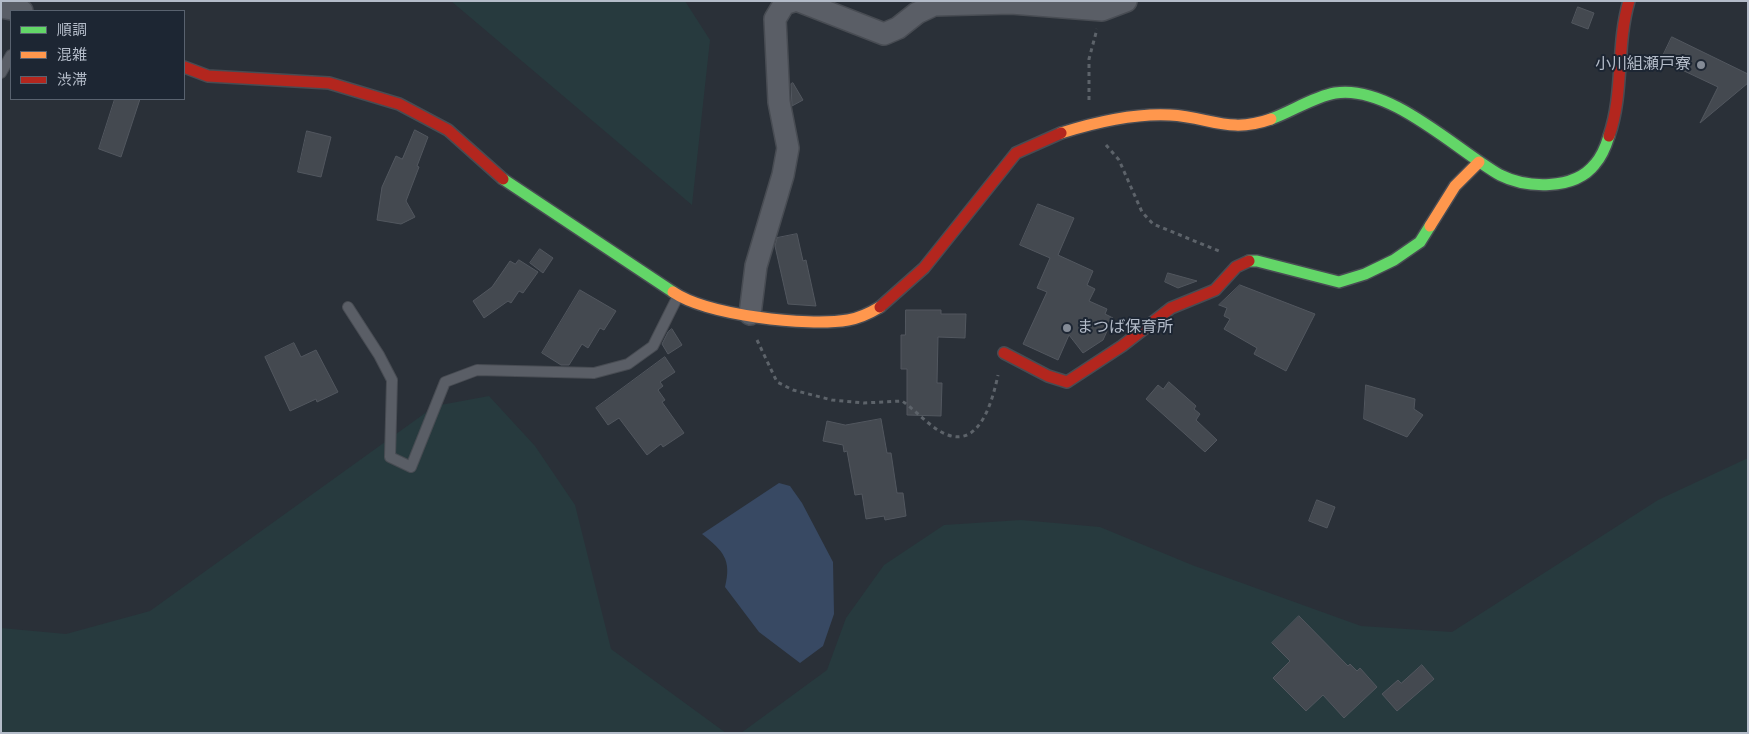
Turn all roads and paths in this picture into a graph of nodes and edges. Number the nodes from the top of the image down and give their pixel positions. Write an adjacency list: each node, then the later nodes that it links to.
1 (793, 1): 16 (street)
2 (799, 1): 7 (street)
3 (1126, 1): 7 (street)
4 (1629, 1): 12 (street)
5 (1, 7): 6 (street)
6 (17, 10)
7 (1102, 10): 11 (path)
8 (10, 56): 10 (lane)
9 (185, 67): 14 (street)
10 (1, 73)
11 (1091, 126): 12 (street); 13 (path); 16 (street)
12 (1479, 162): 13 (street)
13 (1245, 261): 17 (street)
14 (678, 295): 15 (lane); 16 (street)
15 (348, 307)
16 (747, 314): 17 (path)
17 (1004, 353)

